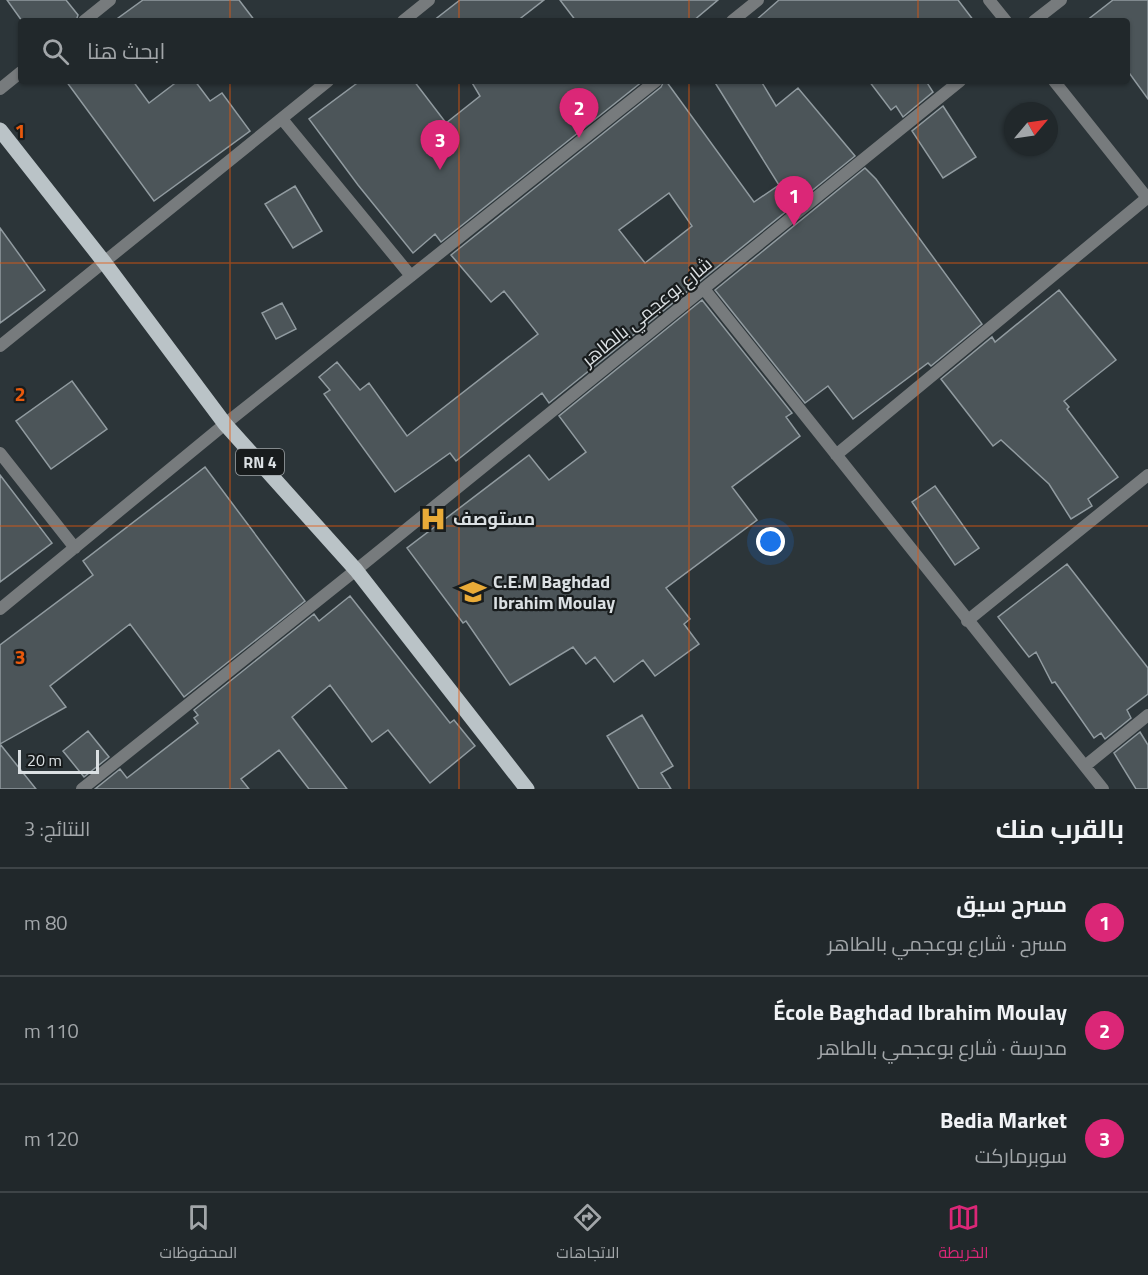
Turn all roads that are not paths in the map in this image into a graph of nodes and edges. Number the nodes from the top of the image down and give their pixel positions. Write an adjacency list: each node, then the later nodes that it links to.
1 (110, 0): 6 (street)
2 (429, 0): 7 (street)
3 (758, 0): 8 (street)
4 (989, 0): 9 (street)
5 (1061, 0): 10 (street)
6 (88, 18)
7 (407, 18)
8 (736, 18)
9 (1004, 18)
10 (1038, 18)
11 (18, 74): 16 (street)
12 (324, 84): 17 (street)
13 (652, 84): 21 (street)
14 (956, 84): 22 (street, شارع بوعجمي بالطاهر)
15 (1056, 84): 19 (street)
16 (0, 89)
17 (282, 119): 20 (street); 21 (street)
18 (0, 129): 20 (main road, RN 4)
19 (1148, 198): 26 (street)
20 (104, 262): 23 (street); 24 (main road, RN 4)
21 (411, 276): 24 (street)
22 (704, 289): 26 (street); 29 (street, شارع بوعجمي بالطاهر)
23 (0, 346)
24 (225, 424): 28 (street); 29 (main road, RN 4)
25 (0, 453): 28 (street)
26 (836, 455): 31 (street)
27 (1148, 475): 31 (street)
28 (75, 548): 30 (street)
29 (356, 570): 34 (street, شارع بوعجمي بالطاهر); 35 (main road, RN 4)
30 (0, 609)
31 (967, 621): 33 (street)
32 (1148, 715): 33 (street)
33 (1085, 766): 36 (street)
34 (82, 789)
35 (527, 789)
36 (1103, 789)

